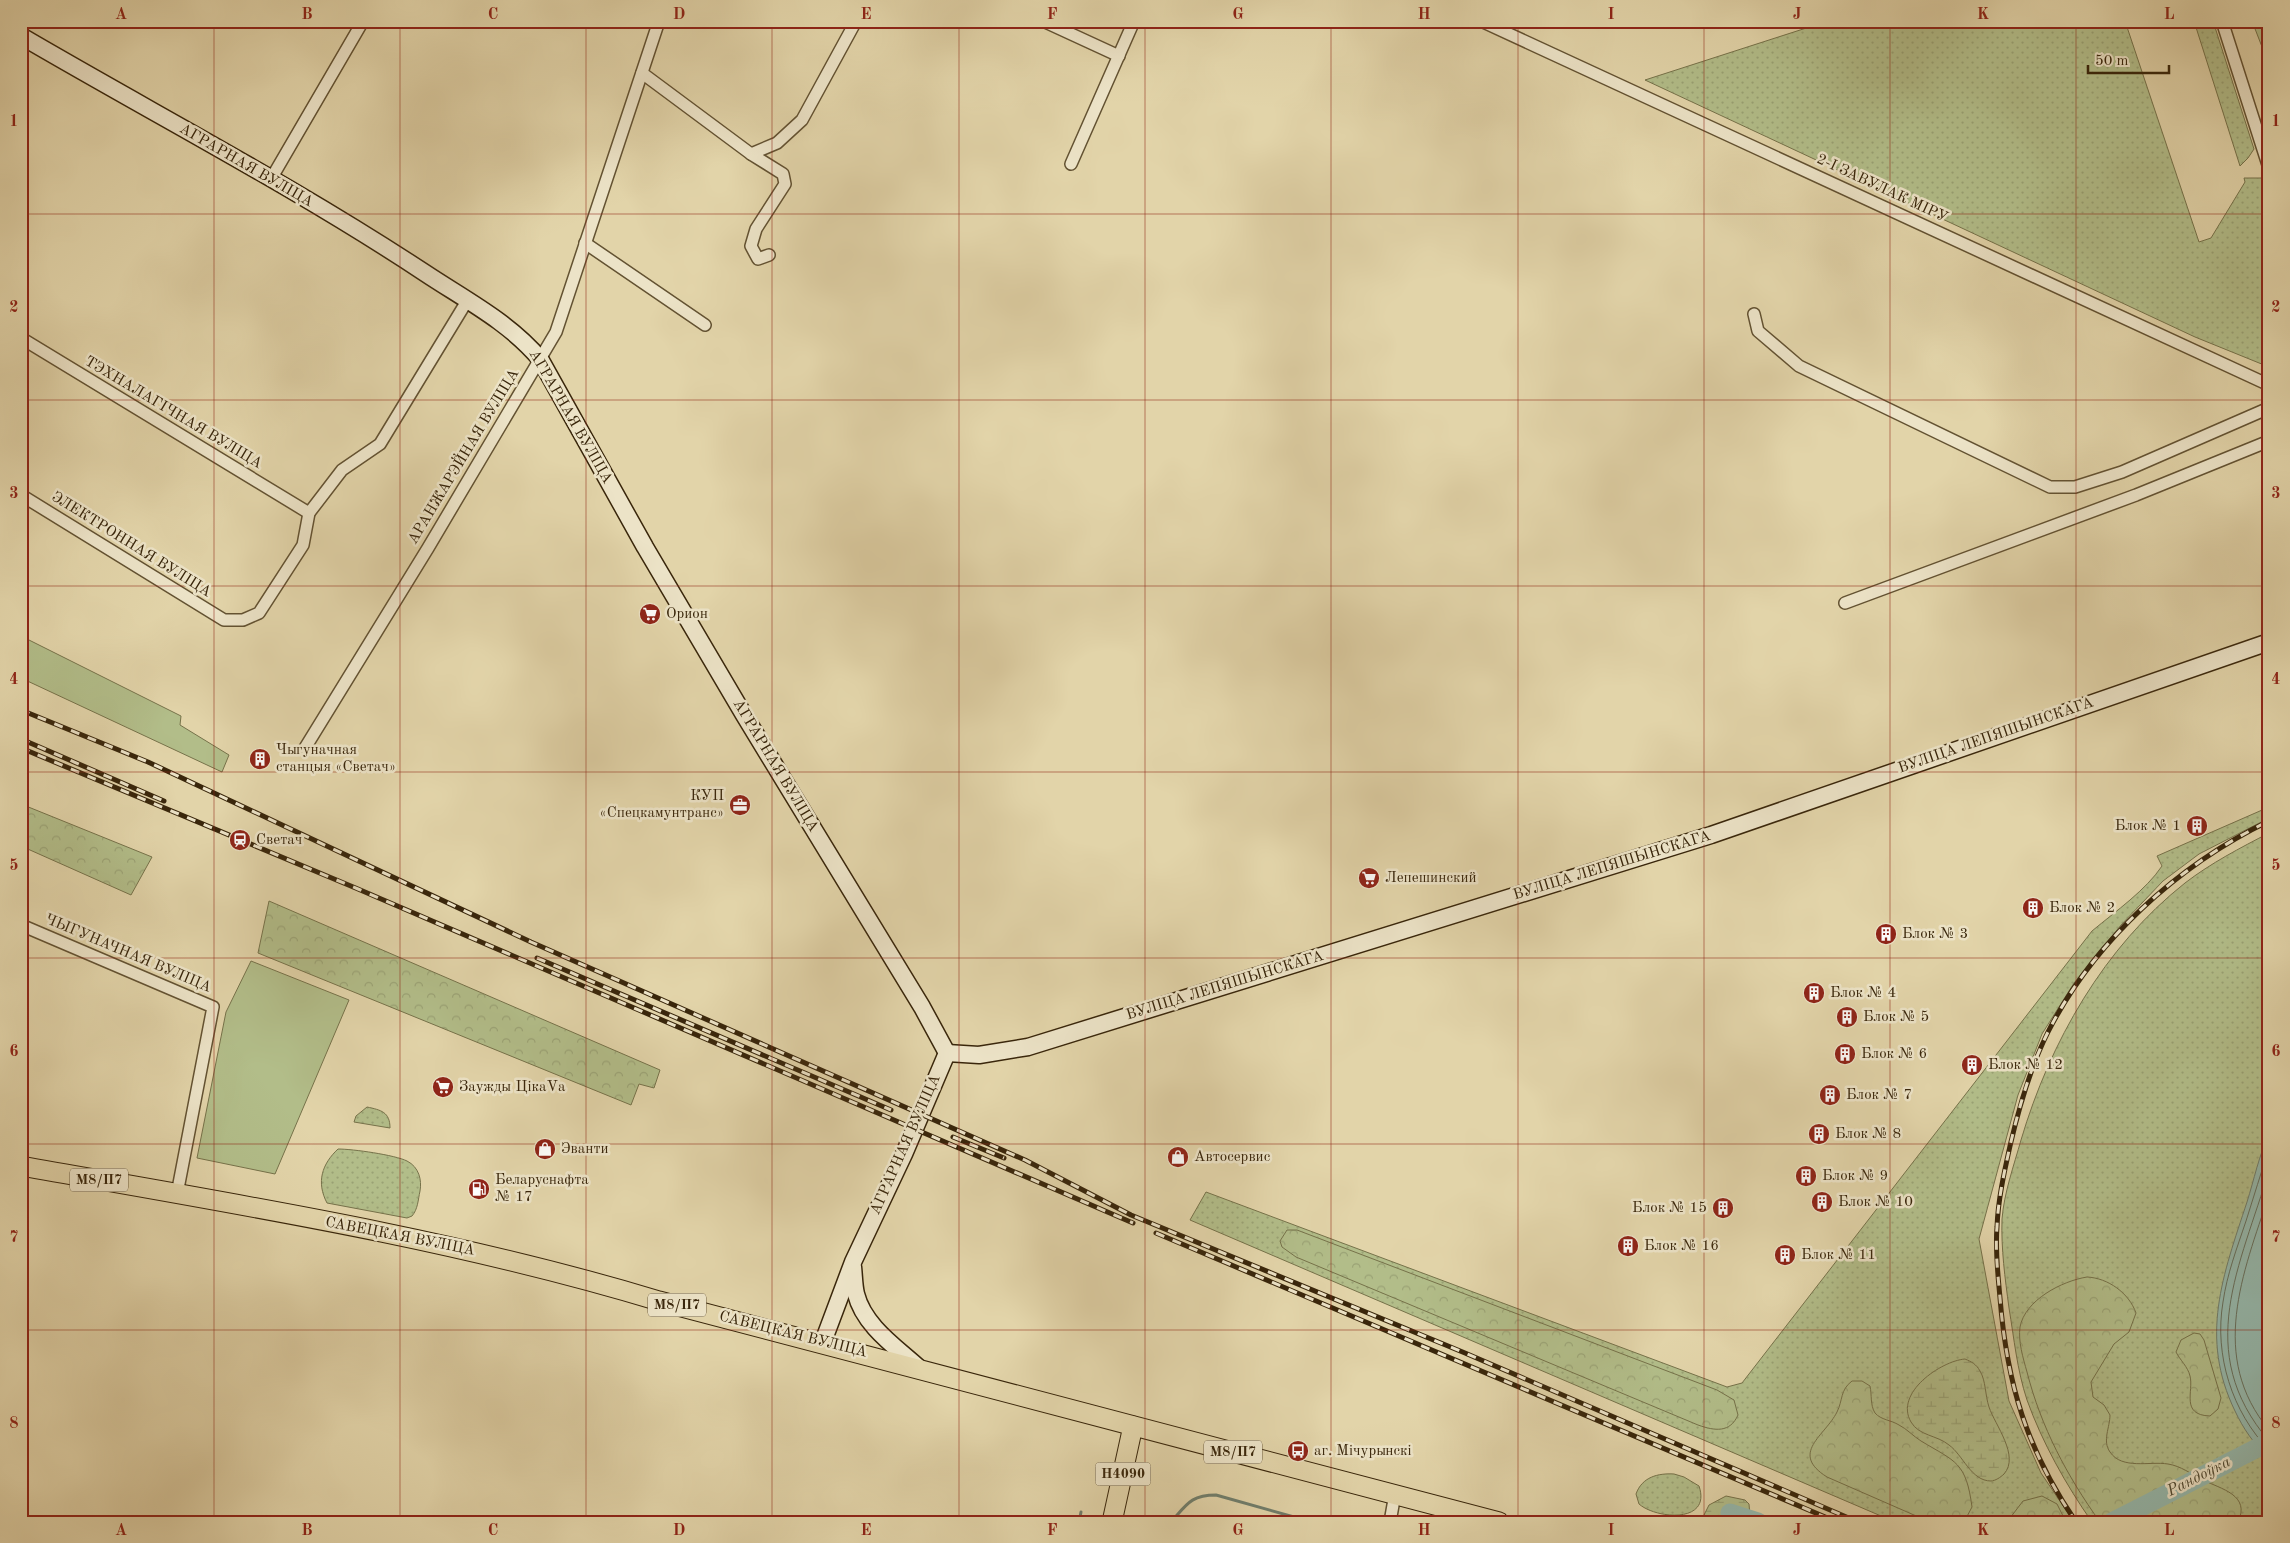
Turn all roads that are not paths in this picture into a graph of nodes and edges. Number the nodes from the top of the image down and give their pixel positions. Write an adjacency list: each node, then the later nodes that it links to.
1 (363, 21): 14 (street)
2 (659, 21): 10 (street, АРАНЖАРЭЙНАЯ ВУЛІЦА)
3 (856, 21): 11 (street)
4 (1043, 21): 9 (street)
5 (1134, 21): 9 (street)
6 (1481, 21): 22 (street, 2-І ЗАВУЛАК МІРУ)
7 (2222, 21): 13 (street)
8 (21, 36): 14 (street, АГРАРНАЯ ВУЛІЦА)
9 (1119, 56): 12 (street)
10 (642, 73): 11 (street); 15 (street, АРАНЖАРЭЙНАЯ ВУЛІЦА)
11 (751, 154): 16 (street)
12 (1071, 164)
13 (2269, 168)
14 (271, 179): 17 (street, АГРАРНАЯ ВУЛІЦА)
15 (585, 243): 19 (street); 21 (street, АРАНЖАРЭЙНАЯ ВУЛІЦА)
16 (769, 254)
17 (467, 301): 21 (street, АГРАРНАЯ ВУЛІЦА); 26 (street)
18 (1754, 314): 23 (street)
19 (705, 324)
20 (21, 338): 26 (street, ТЭХНАЛАГІЧНАЯ ВУЛІЦА)
21 (540, 359): 29 (street, АРАНЖАРЭЙНАЯ ВУЛІЦА); 31 (street, АГРАРНАЯ ВУЛІЦА)
22 (2269, 385)
23 (2269, 408)
24 (2269, 441): 27 (street)
25 (21, 495): 26 (street, ЭЛЕКТРОННАЯ ВУЛІЦА)
26 (309, 513)
27 (1845, 603)
28 (2269, 642): 31 (street, ВУЛІЦА ЛЕПЯШЫНСКАГА)
29 (305, 748)
30 (21, 925): 33 (street, ЧЫГУНАЧНАЯ ВУЛІЦА)
31 (946, 1053): 34 (street, АГРАРНАЯ ВУЛІЦА)
32 (21, 1166): 33 (main road, САВЕЦКАЯ ВУЛІЦА / М8/П7)
33 (177, 1194): 35 (main road, САВЕЦКАЯ ВУЛІЦА / М8/П7)
34 (853, 1262): 35 (street, АГРАРНАЯ ВУЛІЦА); 36 (street)
35 (823, 1342): 36 (main road, САВЕЦКАЯ ВУЛІЦА / М8/П7)
36 (919, 1368): 37 (main road, САВЕЦКАЯ ВУЛІЦА / М8/П7)
37 (1133, 1426): 38 (main road, САВЕЦКАЯ ВУЛІЦА / М8/П7); 39 (main road, Н4090)
38 (1395, 1494): 40 (street); 41 (main road, САВЕЦКАЯ ВУЛІЦА / М8/П7)
39 (1112, 1522)
40 (1390, 1522)
41 (1499, 1522)

